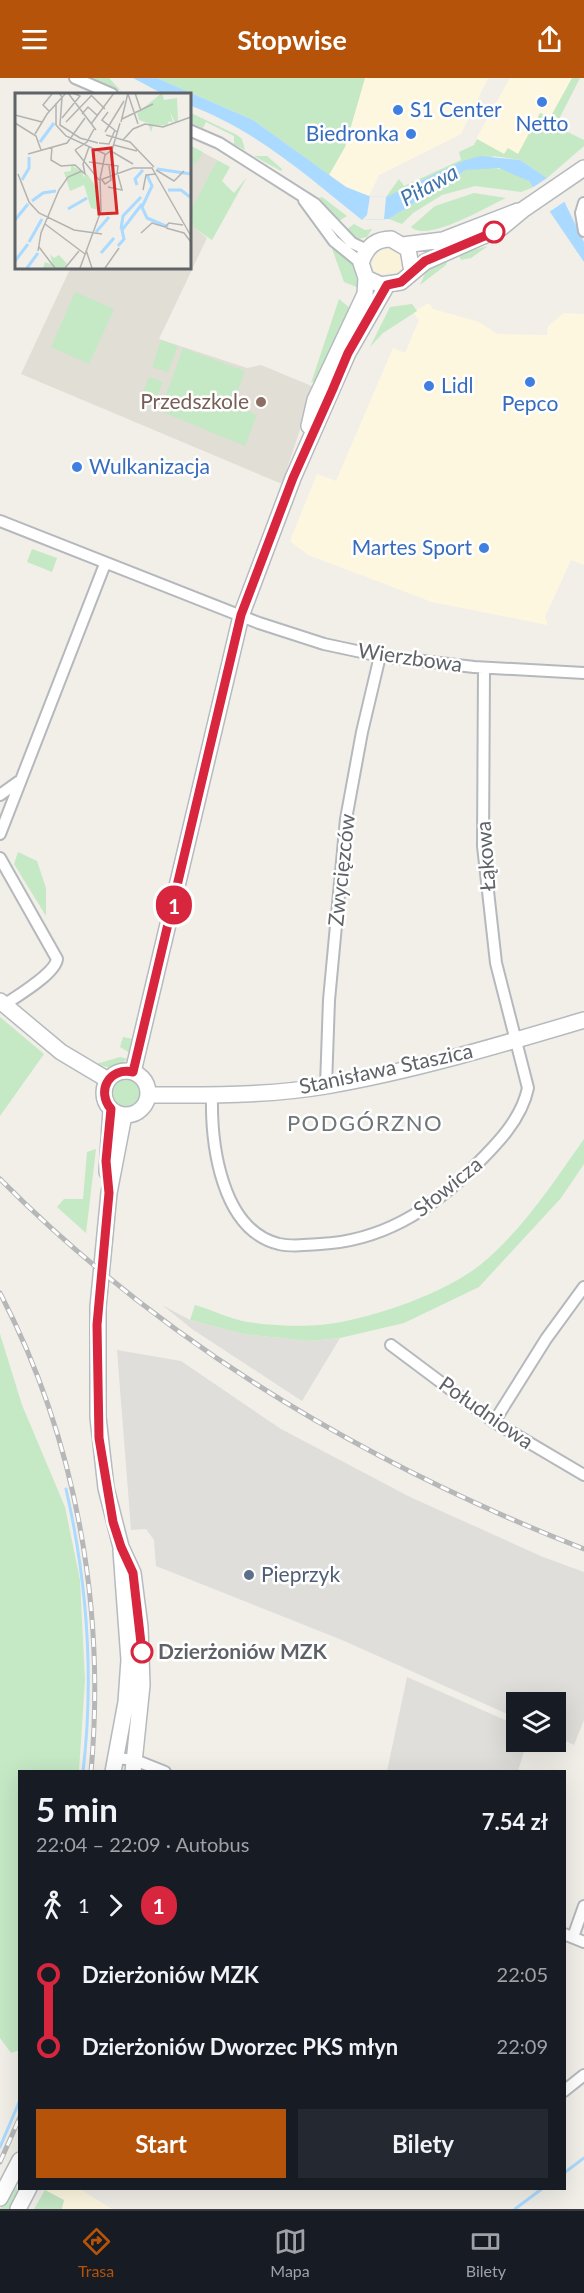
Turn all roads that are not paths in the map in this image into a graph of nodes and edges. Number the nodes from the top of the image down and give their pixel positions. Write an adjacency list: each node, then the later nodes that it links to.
1 (75, 78): 2 (street)
2 (110, 93)
3 (190, 130): 9 (street)
4 (584, 168): 6 (main road)
5 (584, 203): 7 (street)
6 (524, 209): 8 (main road); 10 (main road)
7 (584, 231)
8 (403, 245): 9 (main road); 10 (main road)
9 (364, 256): 11 (main road)
10 (412, 272): 12 (main road)
11 (366, 278): 12 (main road); 13 (main road)
12 (387, 285): 13 (main road)
13 (298, 466): 16 (main road)
14 (0, 521): 15 (street, Wierzbowa)
15 (105, 564): 16 (street, Wierzbowa); 20 (street)
16 (241, 615): 17 (street, Wierzbowa); 27 (main road)
17 (380, 656): 18 (street, Wierzbowa); 29 (street, Zwycięzców)
18 (483, 668): 19 (street, Wierzbowa); 26 (street, Łąkowa)
19 (584, 673)
20 (19, 782): 21 (street); 22 (street)
21 (0, 795)
22 (0, 834)
23 (0, 858): 24 (street)
24 (2, 1003): 28 (main road)
25 (584, 1020): 26 (main road, Stanisława Staszica)
26 (514, 1041): 29 (main road, Stanisława Staszica); 31 (street, Słowicza)
27 (133, 1072): 28 (main road); 30 (main road)
28 (108, 1080): 32 (main road)
29 (326, 1086): 31 (main road, Stanisława Staszica)
30 (148, 1095): 31 (main road, Stanisława Staszica); 32 (main road)
31 (212, 1096)
32 (118, 1112): 37 (main road)
33 (584, 1287): 35 (street)
34 (391, 1345): 35 (street, Południowa)
35 (494, 1422): 36 (street, Południowa)
36 (584, 1475)
37 (121, 1547): 38 (main road); 39 (main road)
38 (115, 1765): 39 (street)
39 (134, 1766): 40 (street)
40 (155, 1770)
41 (584, 1906): 42 (street)
42 (569, 1935): 43 (street)
43 (584, 1942)
44 (584, 2075): 45 (street)
45 (566, 2089)
46 (18, 2164): 48 (main road)
47 (28, 2190): 49 (main road)
48 (0, 2198)
49 (18, 2209)

